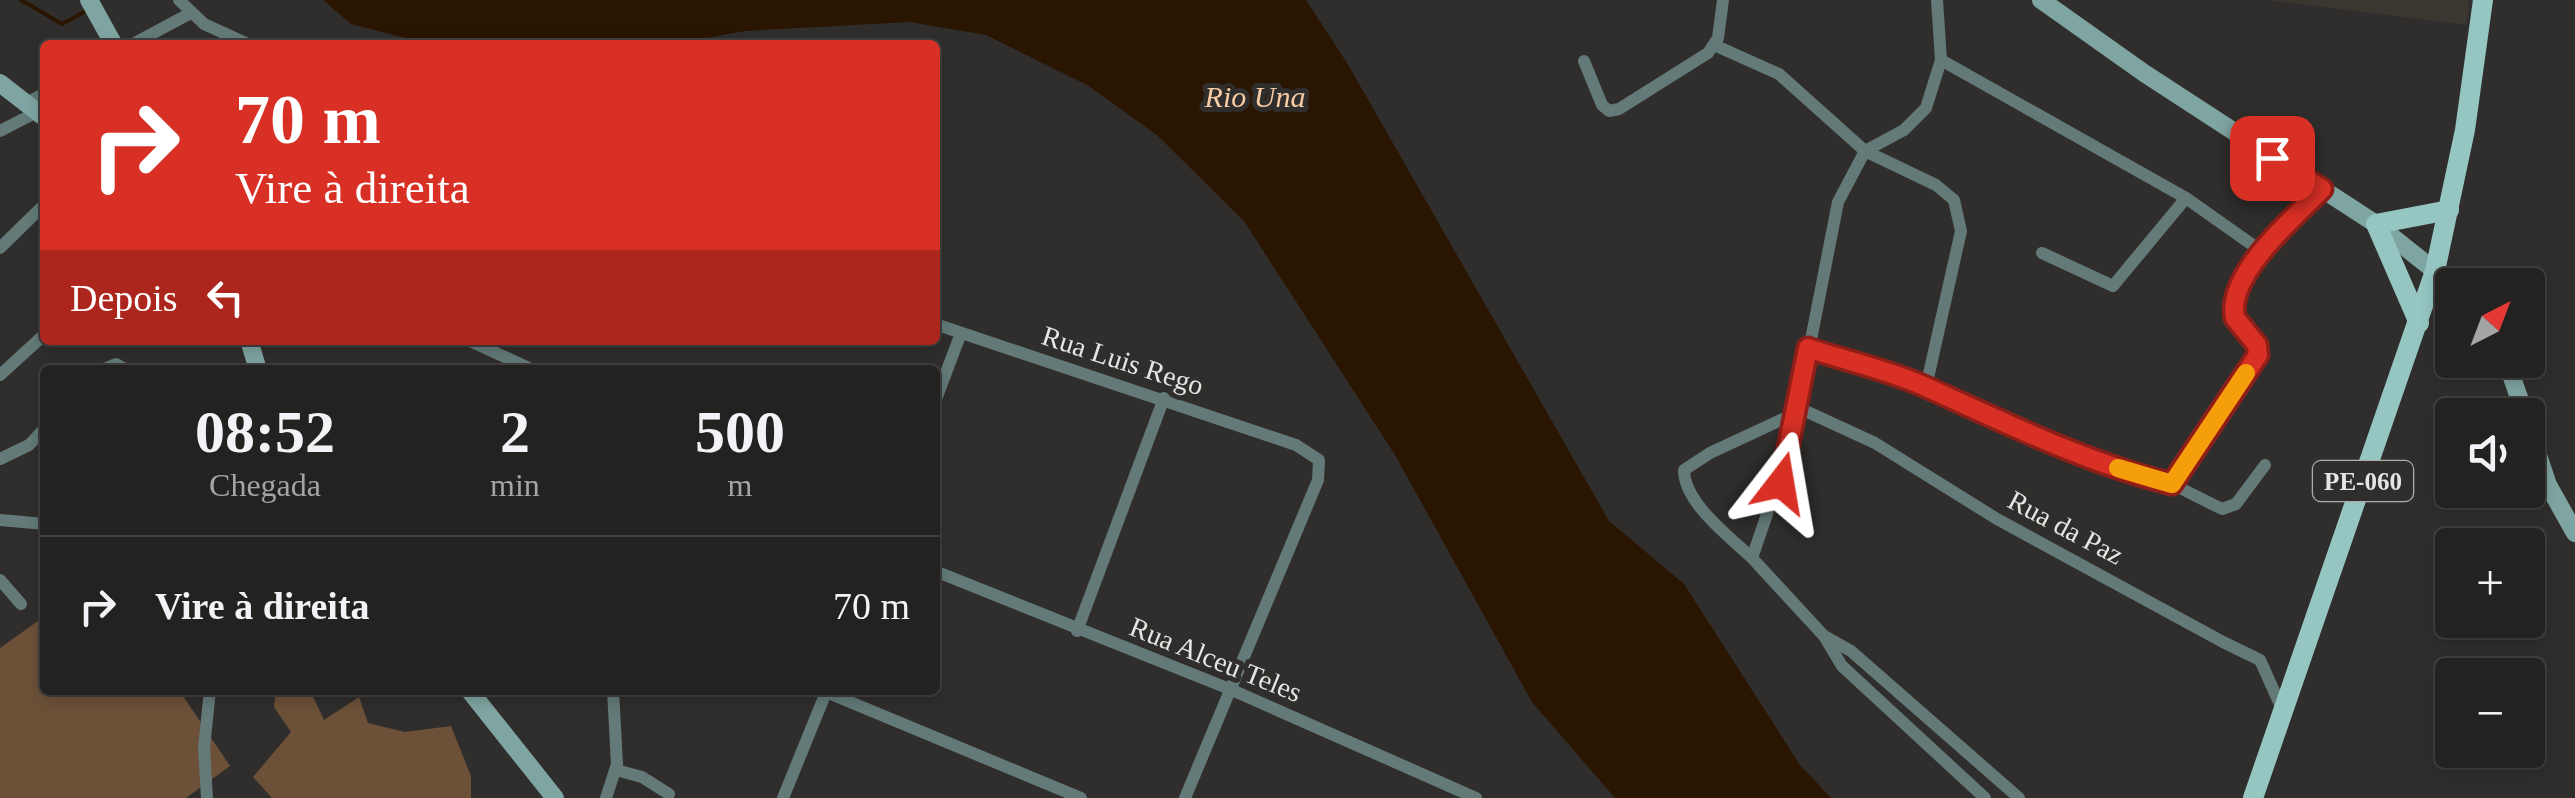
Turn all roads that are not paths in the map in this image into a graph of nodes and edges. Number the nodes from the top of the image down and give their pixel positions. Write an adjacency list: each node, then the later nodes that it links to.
1 (179, 0): 7 (street)
2 (1723, 0): 11 (street)
3 (1937, 0): 12 (street)
4 (2040, 0): 18 (street)
5 (2483, 0): 21 (main road, PE-060 / PE-060)
6 (91, 4): 8 (street)
7 (189, 14): 9 (street); 10 (street)
8 (111, 40)
9 (140, 40)
10 (240, 40)
11 (1714, 46): 13 (street); 17 (street)
12 (1941, 60): 17 (street); 19 (street)
13 (1584, 61)
14 (3, 90): 15 (street)
15 (36, 111): 16 (street)
16 (0, 131)
17 (1865, 151): 32 (street); 35 (street)
18 (2322, 189): 22 (street); 24 (street)
19 (2186, 198): 24 (street); 25 (street)
20 (40, 209): 23 (street)
21 (2448, 210): 22 (main road); 26 (main road, PE-060 / PE-060)
22 (2376, 224): 26 (street); 27 (main road)
23 (0, 248)
24 (2262, 251): 43 (street)
25 (2042, 253)
26 (2434, 271): 27 (main road, PE-060 / PE-060)
27 (2419, 323): 59 (main road, PE-060 / PE-060)
28 (940, 326): 29 (street, Rua Luis Rego)
29 (961, 333): 36 (street); 37 (street, Rua Luis Rego)
30 (40, 339): 34 (street)
31 (479, 345): 33 (street)
32 (1808, 348): 35 (street); 38 (street)
33 (523, 365)
34 (0, 375)
35 (1926, 387): 43 (street)
36 (940, 389)
37 (1164, 398): 51 (street); 53 (street, Rua Luis Rego)
38 (1799, 410): 47 (street); 47 (street); 59 (street, Rua da Paz)
39 (40, 434): 40 (street)
40 (0, 459)
41 (2265, 465): 43 (street)
42 (2545, 477): 46 (street)
43 (2172, 484)
44 (0, 520): 45 (street)
45 (40, 524)
46 (2575, 533)
47 (1752, 558): 52 (street)
48 (940, 573): 51 (street, Rua Alceu Teles)
49 (0, 580): 50 (street)
50 (21, 604)
51 (1077, 631): 53 (street, Rua Alceu Teles)
52 (1824, 636): 69 (street); 70 (street)
53 (1232, 690): 67 (street); 68 (street, Rua Alceu Teles)
54 (209, 695): 62 (street)
55 (473, 695): 63 (street)
56 (613, 695): 60 (street)
57 (825, 695): 65 (street)
58 (836, 695): 66 (street)
59 (2284, 712): 71 (main road, PE-060 / PE-060)
60 (616, 770): 61 (street); 64 (street)
61 (669, 794)
62 (207, 798)
63 (555, 798)
64 (606, 798)
65 (783, 798)
66 (1081, 798)
67 (1185, 798)
68 (1476, 798)
69 (1985, 798)
70 (2019, 798)
71 (2253, 798)

